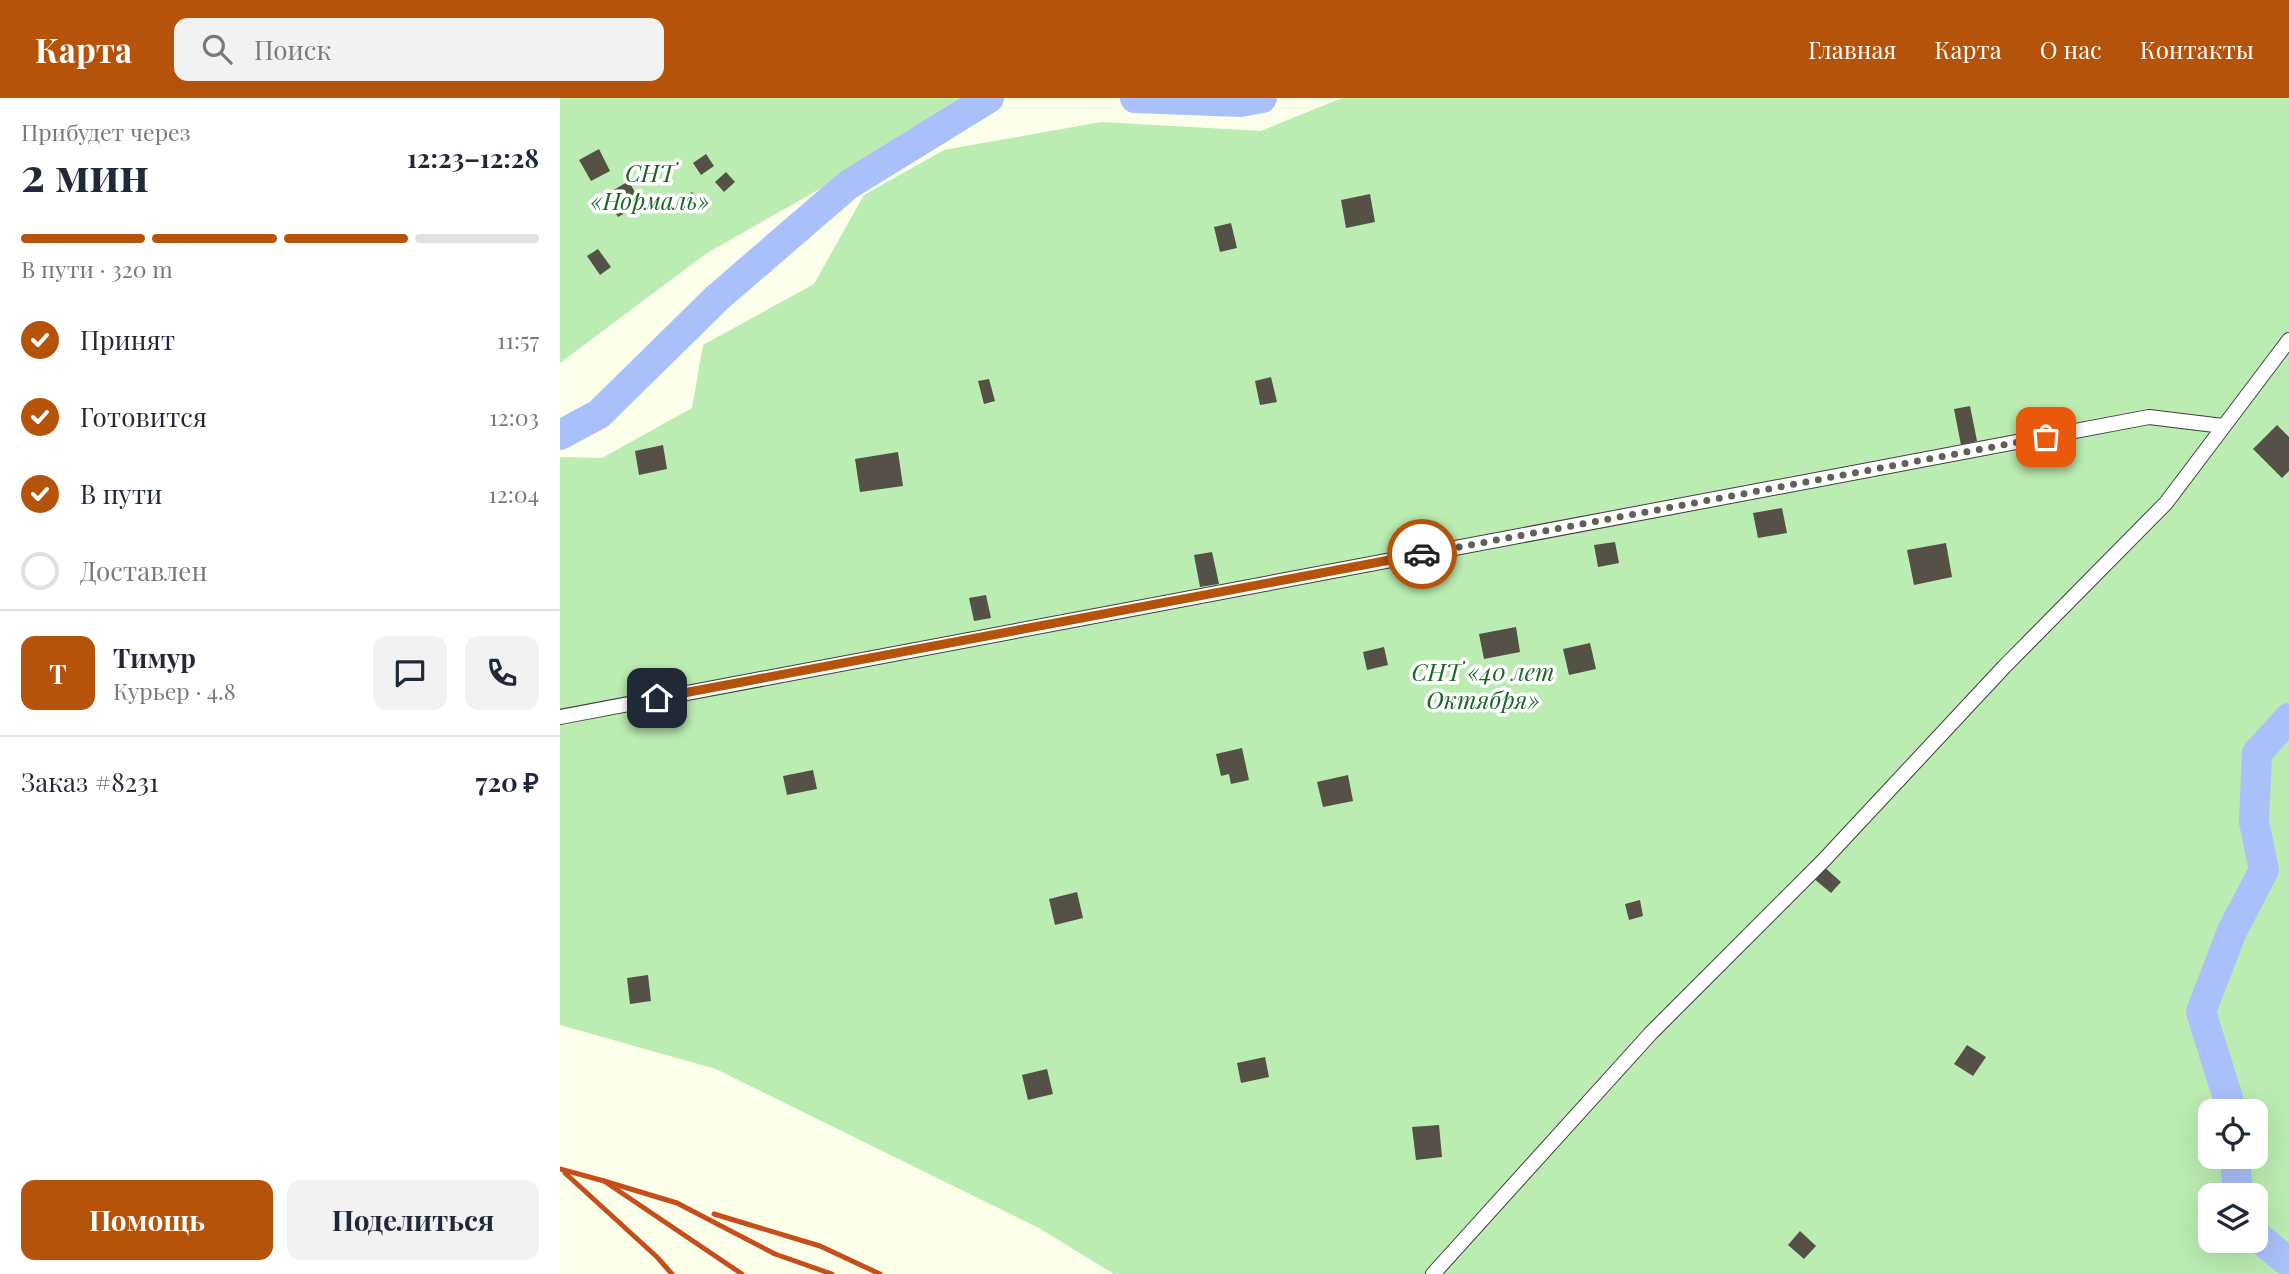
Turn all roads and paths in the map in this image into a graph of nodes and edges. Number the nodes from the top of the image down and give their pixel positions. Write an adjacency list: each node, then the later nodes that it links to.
1 (2289, 340): 2 (street)
2 (2223, 426): 3 (street); 4 (street)
3 (560, 717)
4 (1433, 1274)

